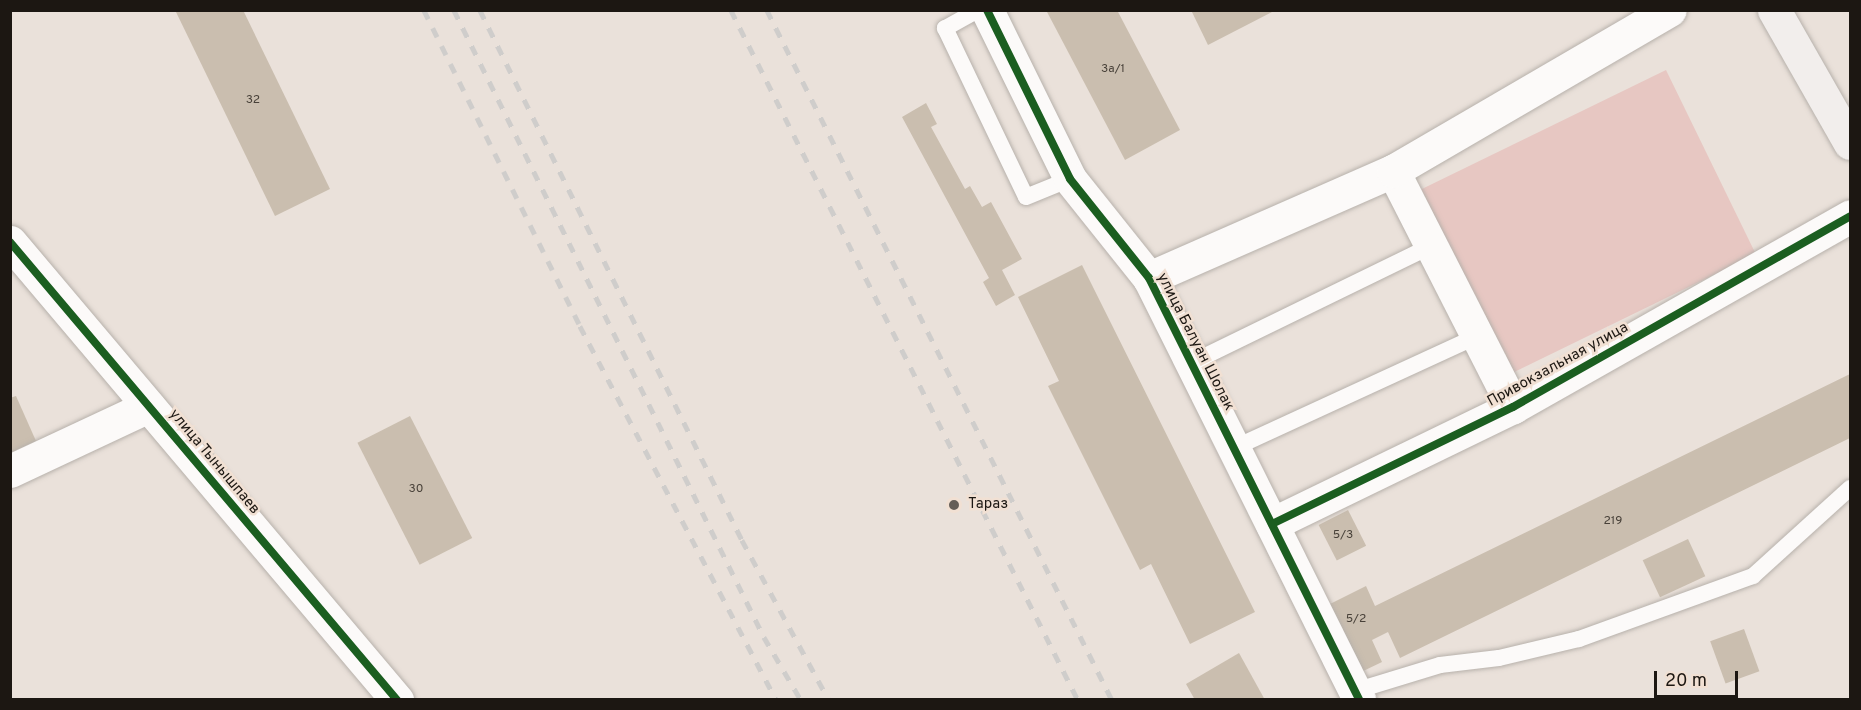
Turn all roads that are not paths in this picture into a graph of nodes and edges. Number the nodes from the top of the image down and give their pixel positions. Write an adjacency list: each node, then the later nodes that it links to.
1 (978, 10): 7 (lane)
2 (987, 10): 7 (street, улица Балуан Шолак)
3 (1670, 10): 6 (street)
4 (1774, 10): 5 (main road)
5 (1851, 143)
6 (1393, 171): 10 (street, Привокзальная улица); 11 (street)
7 (1070, 179): 11 (street, улица Балуан Шолак)
8 (1851, 216): 15 (street, Привокзальная улица)
9 (10, 242): 14 (street, улица Тынышпаев)
10 (1431, 246): 12 (street, Привокзальная улица); 13 (lane)
11 (1149, 279): 13 (street, улица Балуан Шолак)
12 (1477, 336): 15 (street, Привокзальная улица); 16 (lane)
13 (1191, 363): 16 (street, улица Балуан Шолак)
14 (149, 406): 17 (street); 21 (street, улица Тынышпаев)
15 (1513, 407): 19 (street, Привокзальная улица)
16 (1234, 448): 19 (street, улица Балуан Шолак)
17 (10, 471)
18 (1851, 488): 20 (lane)
19 (1272, 524): 20 (street, улица Балуан Шолак)
20 (1357, 695)
21 (397, 699)

